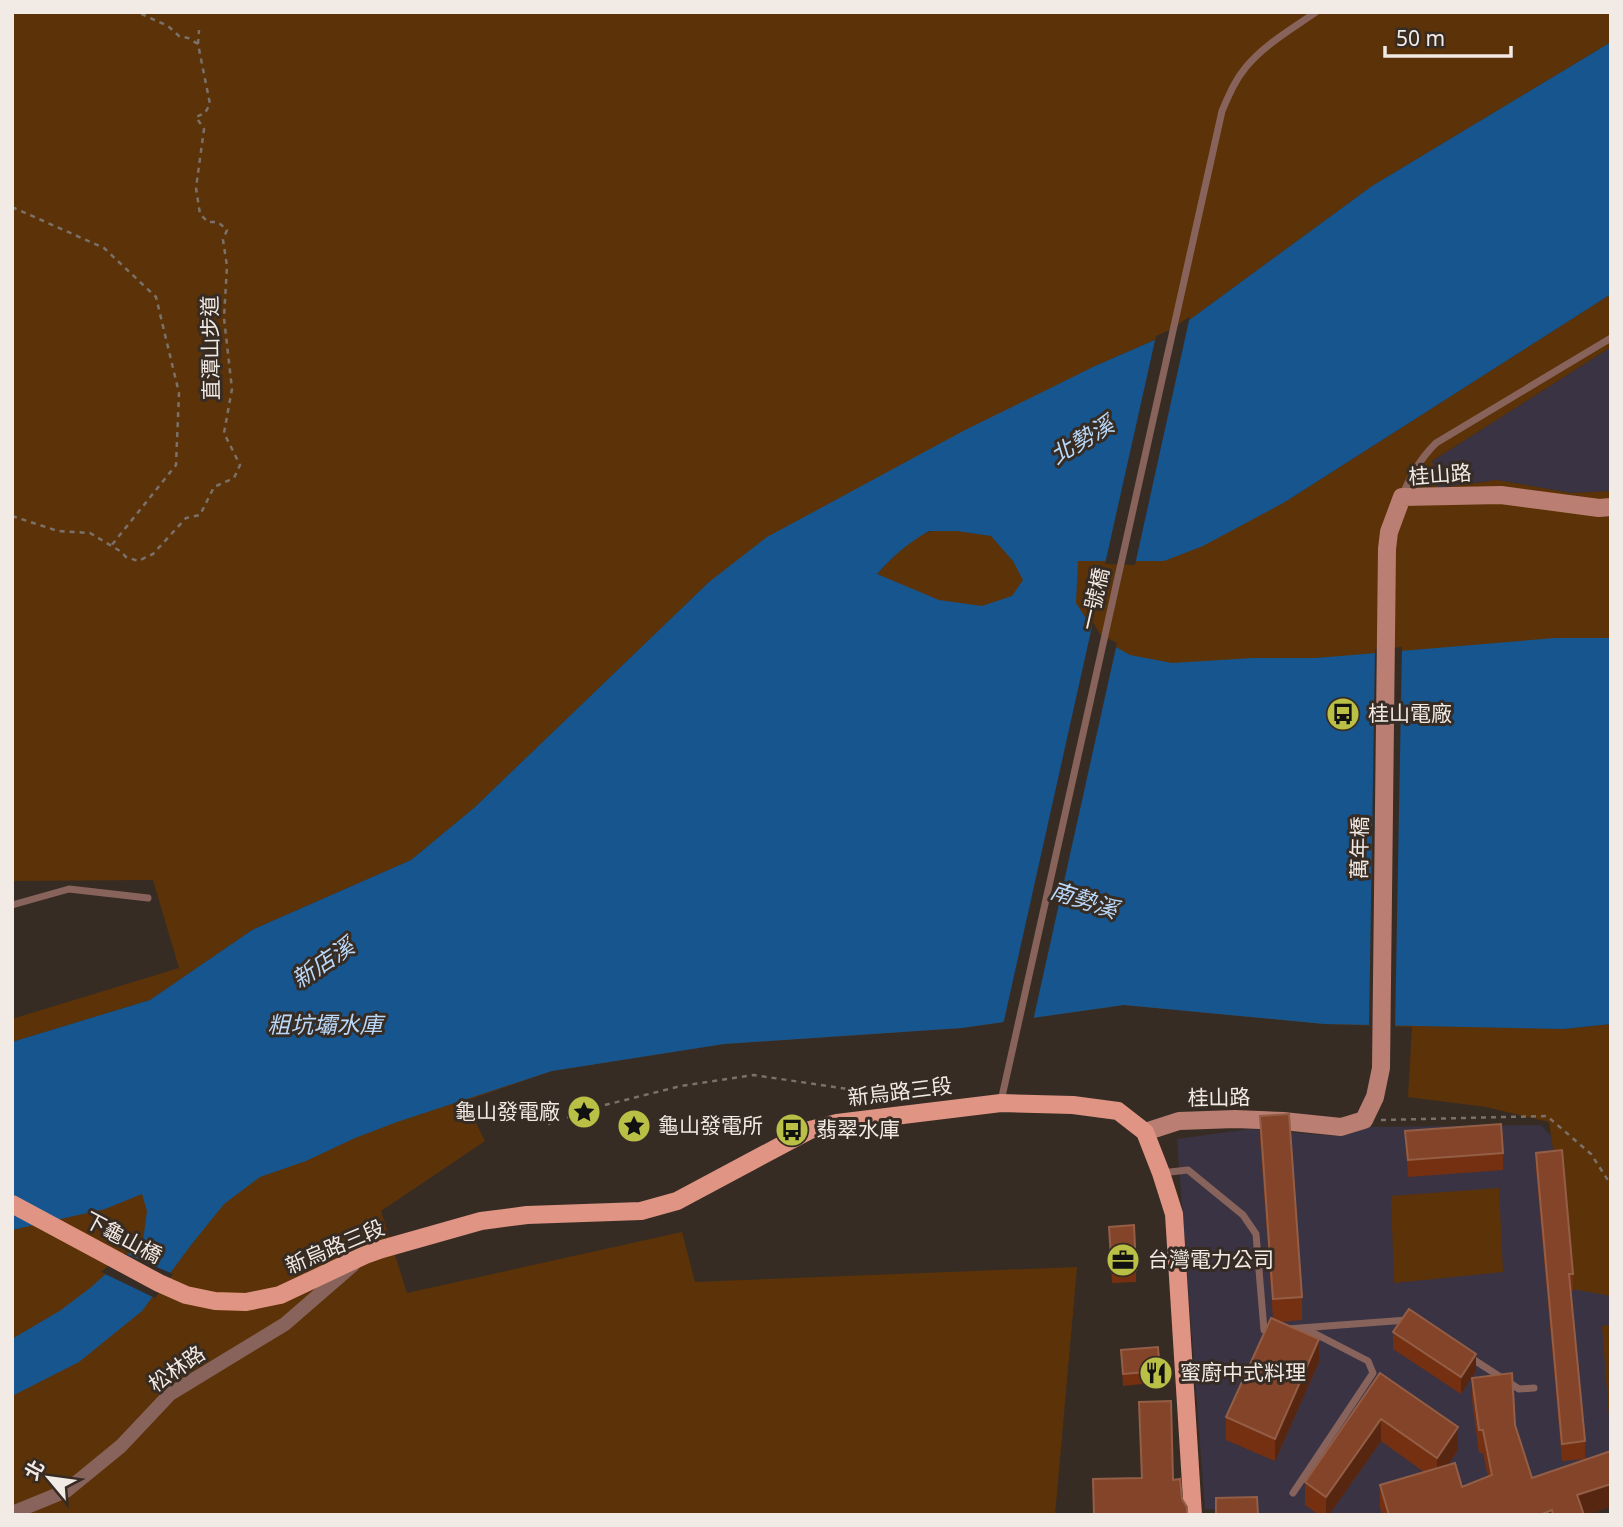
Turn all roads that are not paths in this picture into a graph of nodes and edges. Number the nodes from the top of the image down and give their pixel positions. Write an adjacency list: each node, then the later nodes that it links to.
1 (1316, 12): 8 (lane, 一號橋)
2 (1611, 338): 3 (lane)
3 (1402, 497): 4 (street, 桂山路); 5 (street, 桂山路)
4 (1611, 507)
5 (1385, 629): 9 (street, 萬年橋)
6 (148, 898): 7 (lane)
7 (12, 905)
8 (1001, 1103): 10 (main road, 新烏路三段); 13 (main road, 新烏路三段)
9 (1364, 1120): 10 (street, 桂山路)
10 (1145, 1132): 11 (main road)
11 (1161, 1172): 16 (lane); 21 (main road)
12 (12, 1204): 14 (main road, 下龜山橋)
13 (365, 1255): 14 (main road, 新烏路三段); 20 (street, 松林路)
14 (215, 1301)
15 (1413, 1320): 16 (lane)
16 (1304, 1327): 19 (lane)
17 (1466, 1355): 18 (lane)
18 (1534, 1388)
19 (1293, 1493)
20 (12, 1513)
21 (1193, 1515)

